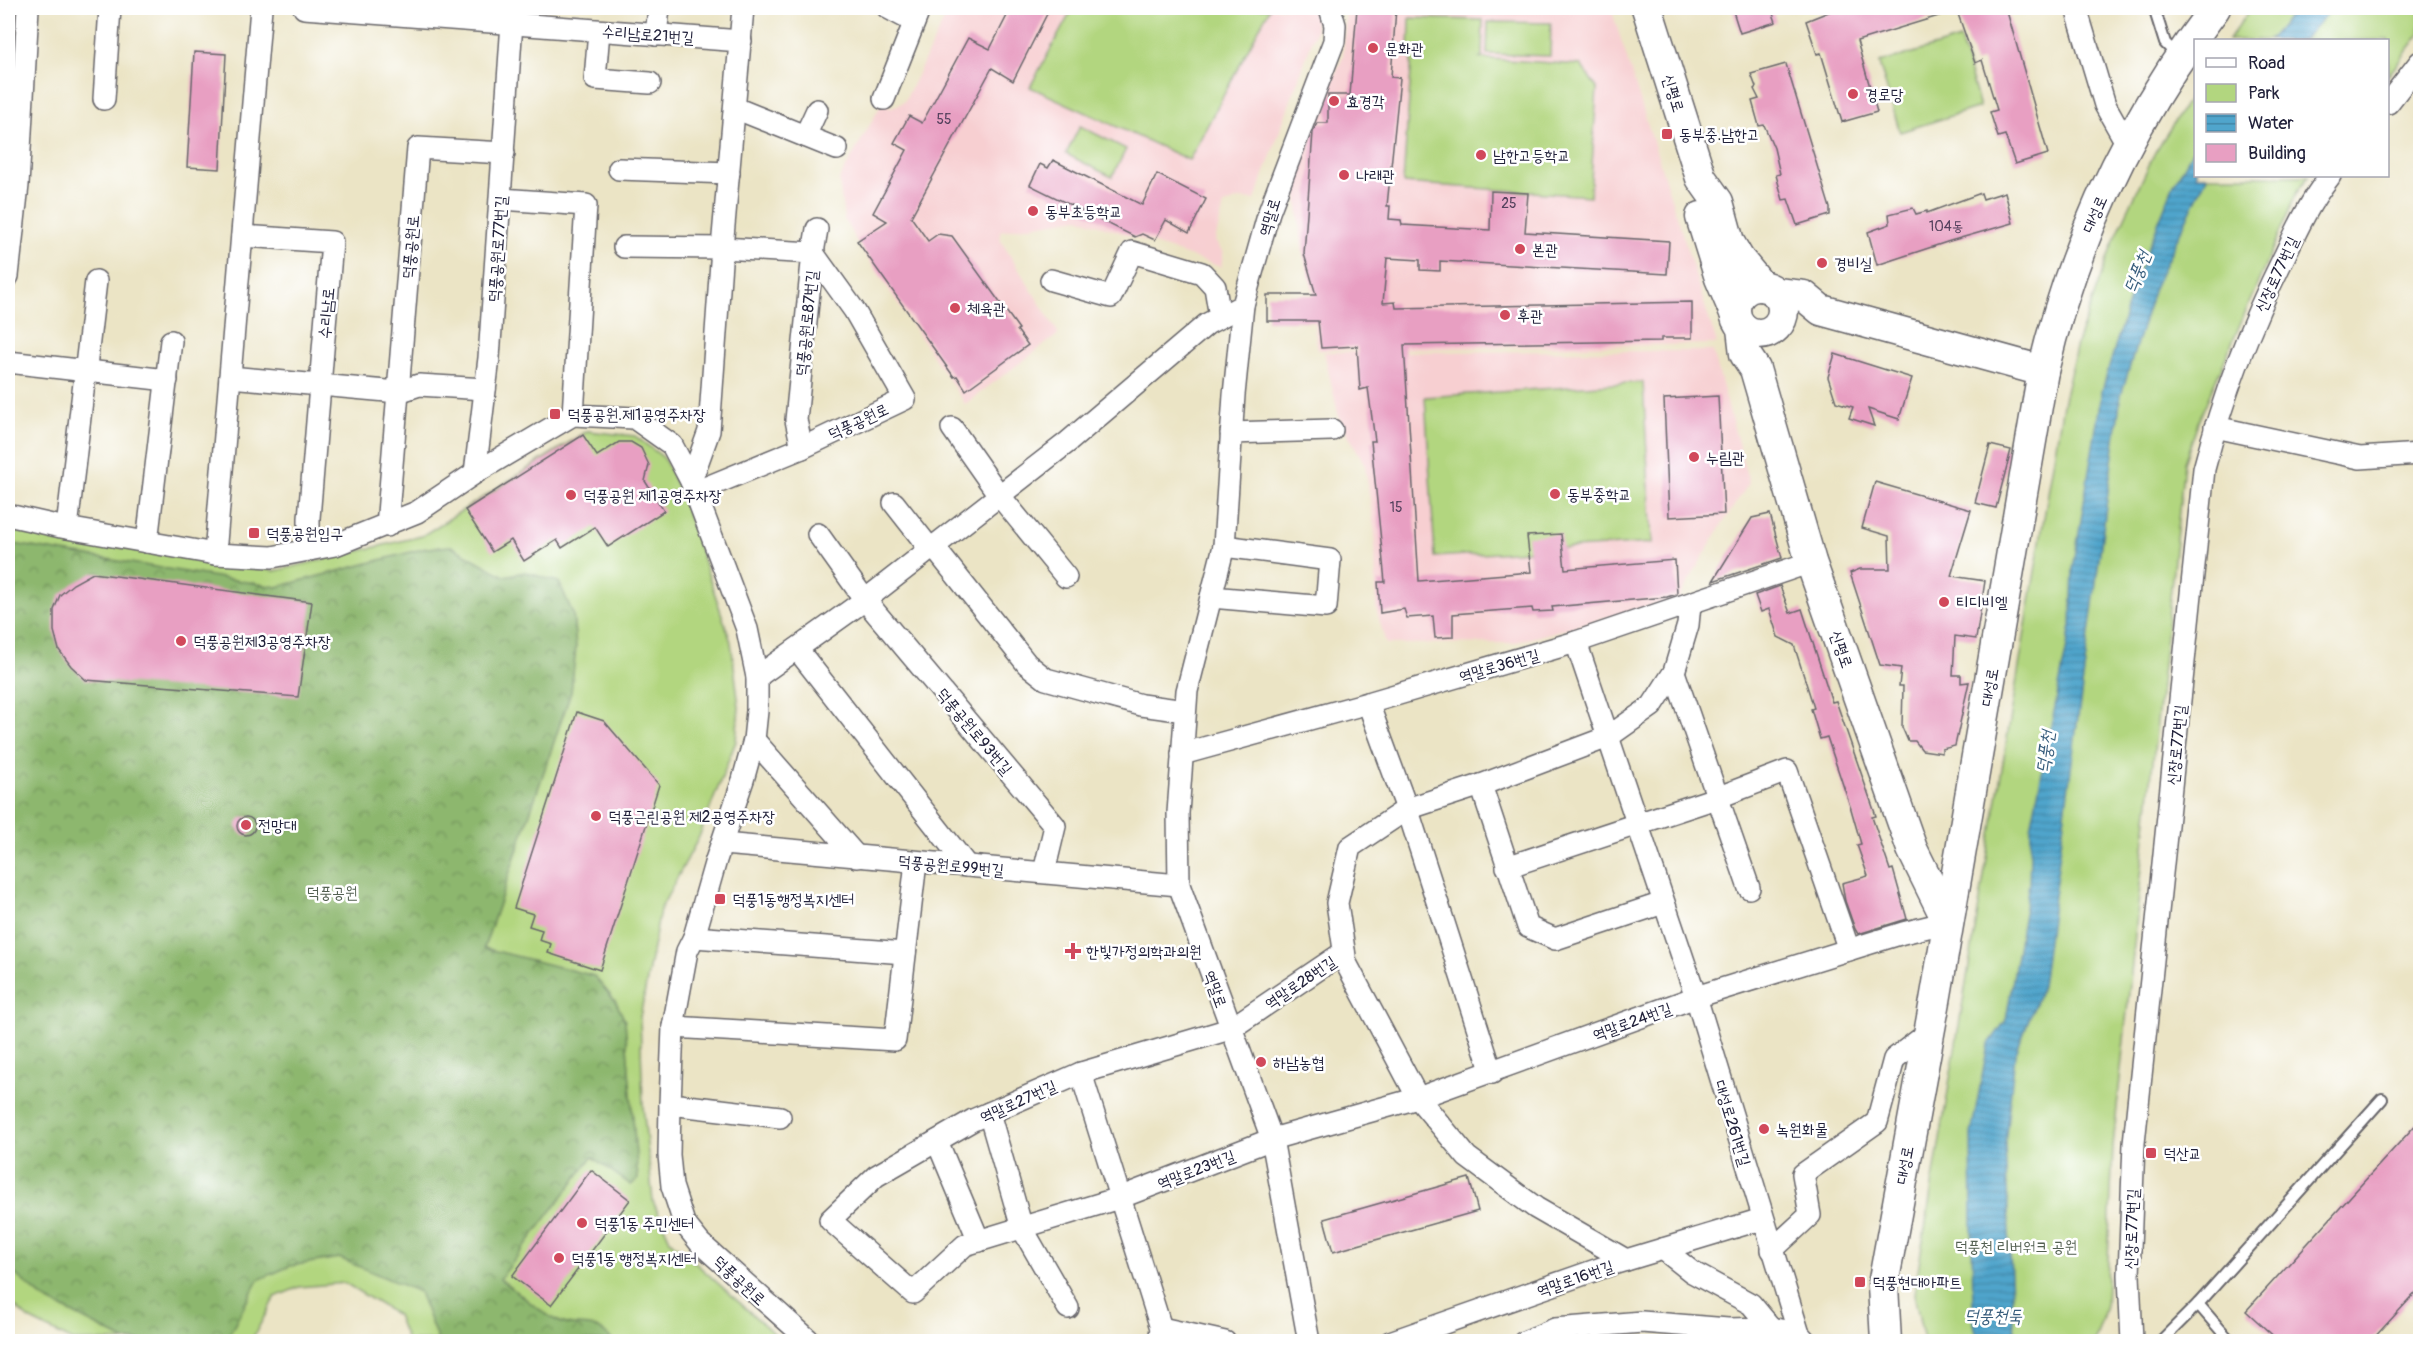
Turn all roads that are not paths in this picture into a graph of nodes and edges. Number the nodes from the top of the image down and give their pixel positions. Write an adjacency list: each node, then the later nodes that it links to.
1 (28, 8): 30 (street)
2 (110, 8): 23 (street)
3 (261, 8): 39 (street)
4 (304, 8): 13 (street, 수리남로21번길)
5 (658, 8): 18 (street)
6 (743, 8): 19 (street)
7 (888, 8): 16 (street)
8 (1330, 8): 47 (street, 역말로)
9 (1647, 8): 36 (street, 신평로)
10 (2076, 8): 29 (street)
11 (2154, 8): 20 (lane)
12 (2215, 8): 20 (street, 대성로)
13 (362, 10): 14 (street, 수리남로21번길)
14 (447, 13): 15 (street, 수리남로21번길)
15 (513, 15): 17 (street, 수리남로21번길); 32 (street, 덕풍공원로77번길)
16 (917, 15): 24 (street)
17 (599, 31): 18 (street, 수리남로21번길); 22 (street)
18 (656, 34): 19 (street, 수리남로21번길)
19 (741, 40): 26 (street)
20 (2180, 58): 29 (street, 대성로)
21 (2421, 62): 25 (street)
22 (651, 83)
23 (104, 99)
24 (884, 99)
25 (2389, 103)
26 (735, 108): 28 (street); 34 (street)
27 (817, 110): 28 (street)
28 (805, 136): 31 (street)
29 (2127, 144): 55 (street, 대성로)
30 (14, 149): 43 (street)
31 (837, 149)
32 (504, 153): 37 (street, 덕풍공원로77번길); 61 (street, 덕풍공원로)
33 (619, 169): 34 (street)
34 (729, 173): 41 (street)
35 (2329, 177): 63 (street, 신장로77번길)
36 (1701, 178): 46 (street, 신평로); 50 (street, 신평로)
37 (501, 199): 60 (street, 덕풍공원로77번길); 62 (street)
38 (817, 229): 42 (street)
39 (242, 236): 57 (street); 59 (street, 수리남로)
40 (624, 247): 41 (street, 덕풍공원로87번길)
41 (722, 248): 42 (street, 덕풍공원로87번길); 70 (street)
42 (813, 253): 67 (street, 덕풍공원로87번길); 67 (street, 덕풍공원로)
43 (8, 276)
44 (1051, 280): 49 (street)
45 (96, 281): 56 (street)
46 (1768, 289): 48 (street); 50 (street); 51 (street)
47 (1243, 305): 49 (street); 66 (street, 역말로)
48 (1821, 310): 51 (street); 55 (street)
49 (1220, 317): 71 (street)
50 (1738, 320): 51 (street); 54 (street, 신평로)
51 (1776, 327): 54 (street)
52 (171, 341): 58 (street)
53 (8, 362): 56 (street)
54 (1755, 369): 82 (street, 신평로)
55 (2043, 371): 109 (street, 대성로)
56 (87, 372): 58 (street); 75 (street)
57 (230, 377): 59 (street); 81 (street)
58 (167, 380): 77 (street)
59 (320, 385): 61 (street); 80 (street)
60 (485, 389): 61 (street); 69 (street, 덕풍공원로77번길)
61 (398, 392): 74 (street, 덕풍공원로)
62 (573, 415): 69 (street); 70 (street, 덕풍공원로)
63 (2215, 427): 68 (street); 146 (street, 신장로77번길)
64 (952, 428): 71 (street)
65 (1332, 430): 66 (street)
66 (1231, 434): 79 (street, 역말로)
67 (802, 448): 70 (street, 덕풍공원로)
68 (2421, 454)
69 (475, 473): 74 (street)
70 (693, 486): 90 (street, 덕풍공원로)
71 (999, 495): 78 (street); 83 (street)
72 (894, 503): 78 (street)
73 (8, 515): 75 (street)
74 (387, 525): 80 (street)
75 (67, 528): 77 (street)
76 (818, 534): 85 (street)
77 (147, 542): 81 (street)
78 (933, 546): 85 (street); 92 (street)
79 (1224, 546): 84 (street, 역말로); 84 (street)
80 (309, 550): 81 (street)
81 (215, 554)
82 (1811, 562): 86 (street, 역말로36번길); 109 (street, 신평로)
83 (1066, 577)
84 (1211, 597): 92 (street, 역말로)
85 (865, 600): 88 (street); 105 (street, 덕풍공원로93번길)
86 (1690, 604): 87 (street, 역말로36번길); 89 (street, 역말로28번길)
87 (1575, 642): 91 (street, 역말로36번길); 93 (street, 대성로261번길)
88 (797, 649): 90 (street); 103 (street)
89 (1674, 672): 93 (street, 역말로28번길); 97 (street)
90 (757, 677): 94 (street, 덕풍공원로)
91 (1368, 703): 95 (street, 역말로36번길); 98 (street)
92 (1185, 711): 95 (street, 역말로)
93 (1608, 737): 96 (street, 역말로28번길); 99 (street, 대성로261번길)
94 (754, 740): 100 (street, 덕풍공원로); 101 (street)
95 (1182, 753): 106 (street, 역말로)
96 (1481, 785): 98 (street, 역말로28번길); 104 (street)
97 (1719, 797): 99 (street); 107 (street); 111 (street)
98 (1407, 809): 112 (street, 역말로28번길); 119 (street)
99 (1637, 825): 104 (street); 108 (street, 대성로261번길)
100 (723, 844): 101 (street, 덕풍공원로99번길); 110 (street, 덕풍공원로)
101 (857, 857): 102 (street, 덕풍공원로99번길)
102 (916, 862): 103 (street, 덕풍공원로99번길); 113 (street)
103 (967, 866): 105 (street, 덕풍공원로99번길)
104 (1507, 867): 108 (street)
105 (1044, 872): 106 (street, 덕풍공원로99번길)
106 (1179, 885): 116 (street, 역말로)
107 (1749, 888)
108 (1663, 903): 114 (street, 대성로261번길)
109 (1948, 922): 111 (street, 역말로24번길); 117 (street, 대성로)
110 (694, 937): 113 (street); 115 (street, 덕풍공원로)
111 (1849, 950): 114 (street, 역말로24번길)
112 (1344, 952): 116 (street, 역말로28번길); 120 (street)
113 (905, 953): 115 (street)
114 (1696, 997): 119 (street, 역말로24번길); 128 (street, 대성로261번길)
115 (673, 1027): 122 (street, 덕풍공원로)
116 (1230, 1029): 118 (street, 역말로27번길); 125 (street, 역말로)
117 (1928, 1033): 132 (street); 145 (street, 대성로)
118 (1081, 1073): 123 (street, 역말로27번길); 127 (street)
119 (1492, 1073): 120 (street, 역말로24번길)
120 (1418, 1098): 125 (street, 역말로24번길); 133 (street)
121 (2382, 1099): 135 (lane)
122 (669, 1104): 124 (street); 140 (street, 덕풍공원로)
123 (989, 1113): 126 (street, 역말로27번길); 129 (street)
124 (780, 1117)
125 (1272, 1139): 127 (street, 역말로23번길); 142 (street, 역말로)
126 (937, 1141): 130 (street); 134 (street, 역말로27번길)
127 (1119, 1198): 129 (street, 역말로23번길); 138 (street)
128 (1762, 1219): 131 (street, 역말로16번길); 132 (street, 대성로261번길)
129 (1022, 1228): 130 (street, 역말로23번길); 136 (street)
130 (979, 1241): 134 (street, 역말로23번길)
131 (1663, 1249): 133 (street, 역말로16번길); 137 (street)
132 (1772, 1250): 139 (street, 대성로261번길)
133 (1626, 1260): 143 (street, 역말로16번길)
134 (913, 1293)
135 (2198, 1304): 147 (lane); 148 (lane)
136 (1068, 1308)
137 (1771, 1328): 139 (street); 144 (street)
138 (1160, 1335): 141 (street)
139 (1803, 1338)
140 (810, 1341)
141 (1225, 1341)
142 (1309, 1341)
143 (1390, 1341)
144 (1524, 1341)
145 (1886, 1341)
146 (2132, 1341)
147 (2160, 1341)
148 (2230, 1341)

